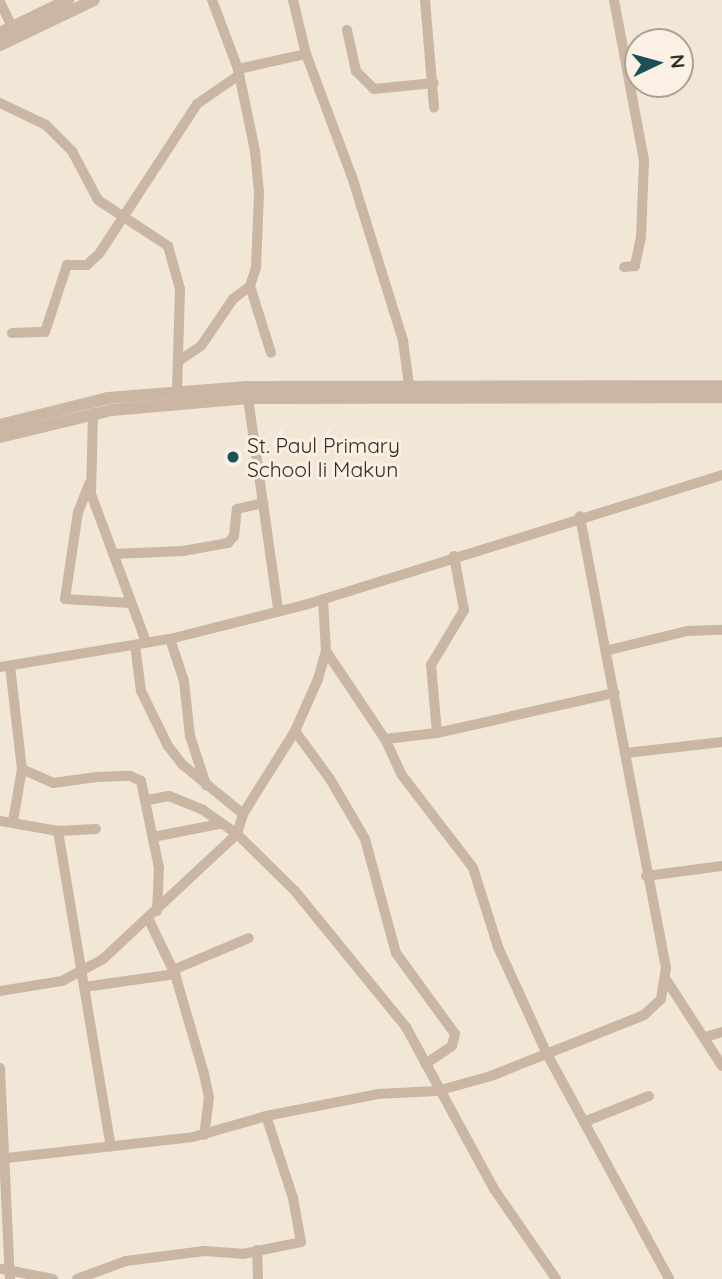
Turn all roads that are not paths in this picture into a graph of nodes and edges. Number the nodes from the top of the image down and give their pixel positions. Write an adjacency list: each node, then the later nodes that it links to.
1 (68, 0): 8 (street)
2 (94, 0): 11 (street)
3 (212, 0): 13 (street)
4 (293, 0): 12 (street)
5 (425, 0): 14 (street)
6 (614, 0): 18 (street)
7 (0, 2): 8 (street)
8 (12, 27): 10 (street)
9 (347, 30): 14 (street)
10 (0, 33)
11 (0, 45)
12 (306, 54): 13 (street); 23 (street)
13 (238, 72): 17 (street); 19 (street)
14 (434, 83): 16 (street)
15 (0, 103): 17 (street)
16 (434, 108)
17 (122, 216): 20 (street); 22 (street)
18 (624, 267)
19 (250, 286): 21 (street); 22 (street)
20 (12, 333)
21 (271, 353)
22 (180, 360): 25 (street)
23 (409, 385): 24 (street); 25 (street)
24 (722, 386)
25 (177, 391): 29 (street)
26 (722, 397): 27 (street)
27 (248, 398): 28 (street); 33 (street)
28 (93, 413): 30 (street); 32 (street)
29 (0, 425)
30 (0, 437)
31 (722, 475): 34 (street)
32 (89, 484): 35 (street); 38 (street)
33 (263, 503): 35 (street); 39 (street)
34 (580, 516): 36 (street); 44 (street)
35 (113, 554): 38 (street)
36 (454, 556): 37 (street); 49 (street)
37 (323, 599): 39 (street); 45 (street)
38 (130, 603): 42 (street)
39 (278, 610): 41 (street)
40 (722, 630): 44 (street)
41 (170, 639): 42 (street); 54 (street)
42 (146, 642): 43 (street)
43 (135, 645): 46 (street); 54 (street)
44 (608, 650): 47 (street)
45 (326, 651): 48 (street); 50 (street)
46 (5, 666): 53 (street)
47 (615, 693): 49 (street); 52 (street)
48 (295, 731): 56 (street); 77 (street)
49 (437, 733): 50 (street)
50 (385, 739): 76 (street)
51 (722, 742): 52 (street)
52 (626, 753): 65 (street)
53 (22, 769): 55 (street); 58 (street)
54 (206, 785): 56 (street)
55 (148, 800): 59 (street); 63 (street)
56 (243, 814): 62 (street)
57 (0, 821): 58 (street)
58 (13, 821): 61 (street)
59 (219, 824): 62 (street); 63 (street)
60 (96, 829): 61 (street)
61 (58, 831): 69 (street)
62 (237, 834): 66 (street); 77 (street)
63 (153, 837): 66 (street)
64 (722, 866): 65 (street)
65 (646, 876): 71 (street)
66 (157, 911): 67 (street)
67 (148, 918): 69 (street); 70 (street)
68 (249, 938): 70 (street)
69 (82, 972): 72 (street); 73 (street)
70 (174, 972): 72 (street); 84 (street)
71 (667, 981): 75 (street); 76 (street)
72 (84, 986): 86 (street)
73 (0, 991)
74 (722, 1032): 75 (street)
75 (705, 1037): 78 (street)
76 (546, 1052): 80 (street); 83 (street)
77 (425, 1064): 80 (street)
78 (722, 1066)
79 (0, 1068): 85 (street)
80 (437, 1091): 82 (street); 90 (street)
81 (649, 1096): 83 (street)
82 (266, 1116): 84 (street); 88 (street)
83 (584, 1122): 94 (street)
84 (204, 1135): 86 (street)
85 (3, 1138): 87 (street)
86 (111, 1147): 87 (street)
87 (7, 1158): 89 (street)
88 (257, 1251): 92 (street); 93 (street)
89 (5, 1272): 91 (street)
90 (551, 1277)
91 (52, 1279)
92 (77, 1279)
93 (258, 1279)
94 (669, 1279)

